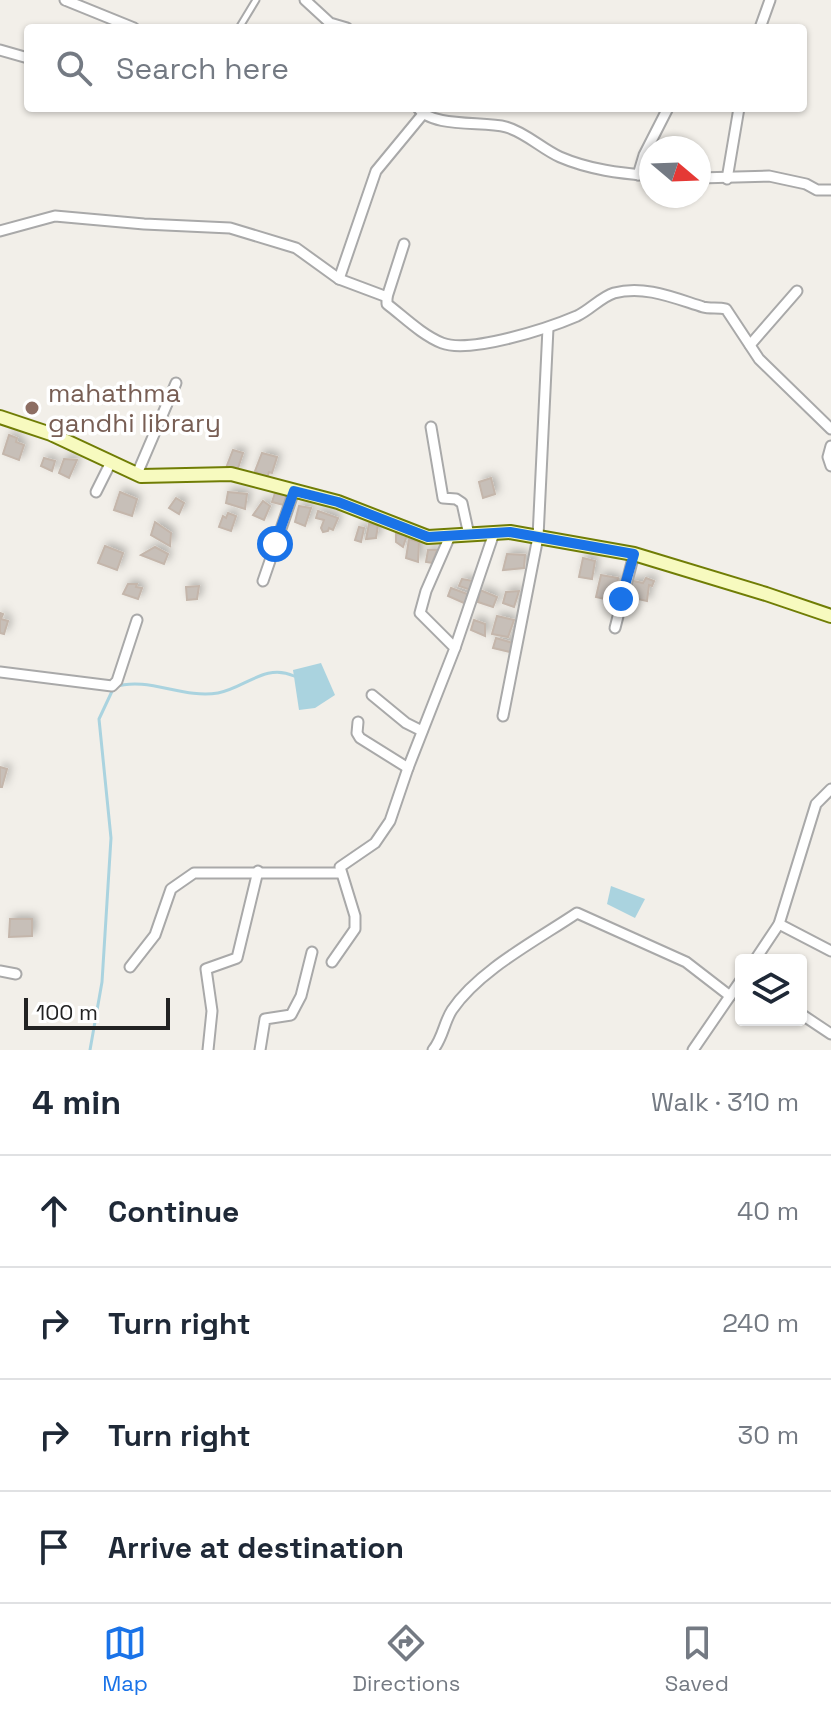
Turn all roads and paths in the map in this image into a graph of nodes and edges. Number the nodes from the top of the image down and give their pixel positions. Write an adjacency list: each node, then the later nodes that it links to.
1 (65, 0): 5 (street)
2 (256, 0): 6 (lane)
3 (305, 0): 7 (street)
4 (770, 0): 8 (street)
5 (124, 24)
6 (241, 24)
7 (333, 24)
8 (761, 24)
9 (0, 50): 10 (street)
10 (24, 57)
11 (419, 112): 21 (street)
12 (422, 112): 15 (street)
13 (666, 112): 15 (street)
14 (738, 112): 17 (street)
15 (638, 175)
16 (711, 178): 17 (street)
17 (727, 179): 18 (street)
18 (831, 190)
19 (0, 231): 21 (street)
20 (404, 244): 23 (street)
21 (339, 279): 23 (street)
22 (797, 291): 25 (street)
23 (387, 297): 24 (street)
24 (548, 328): 25 (street); 39 (street)
25 (750, 345): 29 (street)
26 (176, 383): 33 (street)
27 (0, 417): 31 (street)
28 (431, 427): 37 (street)
29 (831, 429)
30 (831, 446): 32 (street)
31 (111, 462): 33 (street); 35 (street)
32 (831, 466)
33 (137, 474): 34 (street)
34 (294, 491): 38 (street); 41 (street)
35 (96, 492)
36 (494, 533): 37 (street); 39 (street); 45 (street)
37 (469, 535): 38 (street)
38 (450, 536): 45 (street)
39 (538, 537): 40 (street); 48 (street)
40 (634, 554): 42 (street); 44 (street)
41 (263, 581)
42 (831, 616)
43 (137, 620): 46 (street)
44 (615, 628)
45 (455, 648): 50 (street)
46 (0, 672)
47 (372, 695): 50 (street)
48 (503, 716)
49 (358, 722): 51 (street)
50 (422, 731): 51 (street)
51 (408, 768): 54 (street)
52 (831, 789): 55 (street)
53 (258, 871): 54 (street); 60 (street); 67 (street)
54 (341, 873): 59 (street)
55 (779, 924): 56 (street); 58 (street)
56 (831, 951)
57 (312, 952): 68 (street)
58 (759, 954)
59 (332, 962)
60 (130, 967)
61 (0, 971): 62 (street)
62 (16, 974)
63 (735, 989): 64 (street)
64 (730, 996): 69 (street); 70 (street)
65 (807, 1018): 66 (street)
66 (831, 1034)
67 (208, 1050)
68 (260, 1050)
69 (433, 1050)
70 (693, 1050)

